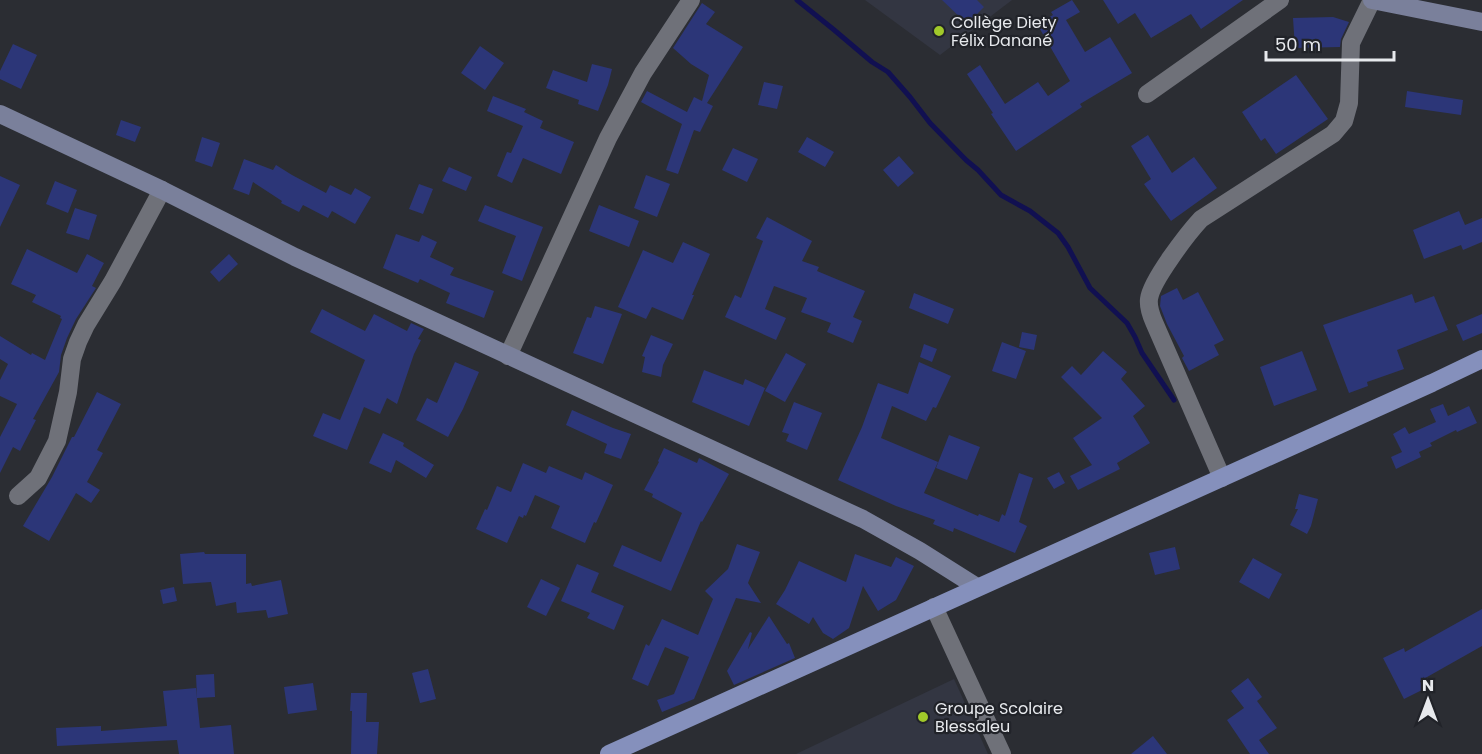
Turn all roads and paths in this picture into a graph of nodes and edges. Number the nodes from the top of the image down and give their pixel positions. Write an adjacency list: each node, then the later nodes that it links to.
1 (692, 0): 8 (street)
2 (1280, 0): 5 (street)
3 (1372, 0): 4 (street); 10 (street)
4 (1482, 22)
5 (1147, 94)
6 (0, 114): 7 (street)
7 (162, 190): 8 (street); 11 (street)
8 (508, 356): 12 (street)
9 (1482, 359): 10 (main road)
10 (1222, 478): 12 (main road)
11 (18, 496)
12 (977, 587): 13 (main road)
13 (934, 607): 14 (main road); 15 (street)
14 (609, 754)
15 (1002, 754)

